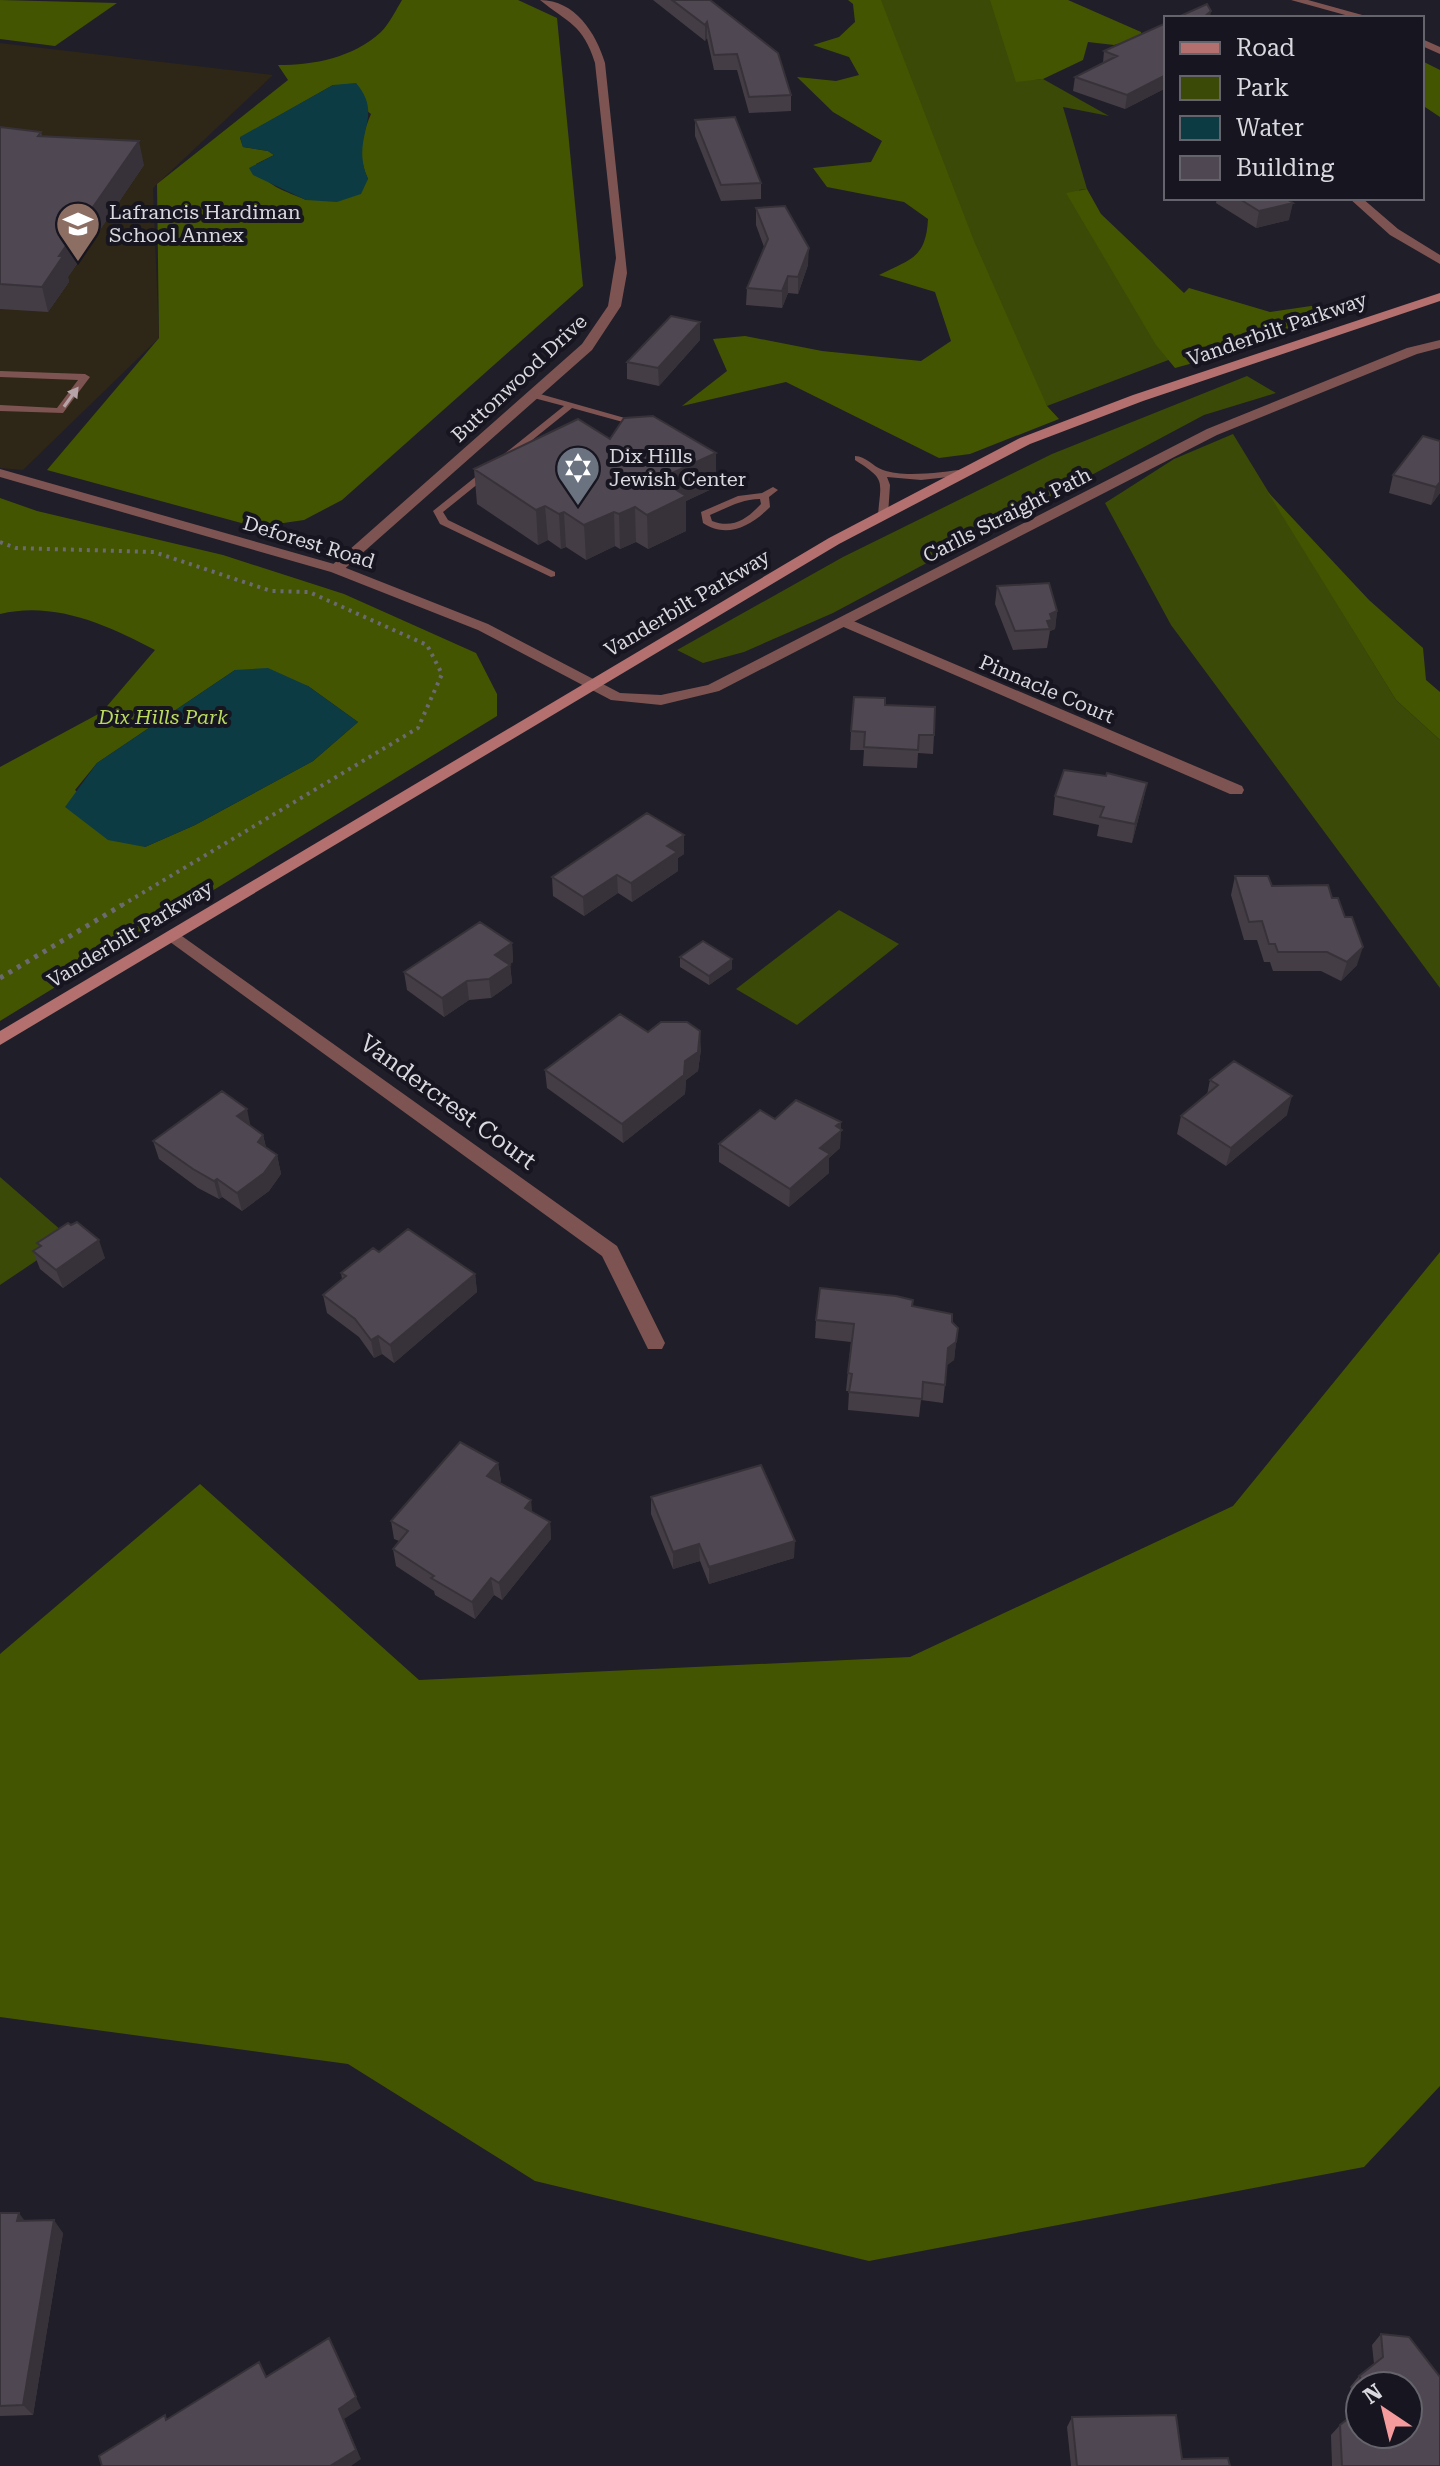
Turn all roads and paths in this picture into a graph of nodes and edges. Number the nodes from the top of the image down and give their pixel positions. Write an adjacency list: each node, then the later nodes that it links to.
1 (545, 0): 9 (street, Buttonwood Drive)
2 (1296, 0): 3 (street)
3 (1360, 16)
4 (1357, 200): 5 (street)
5 (1440, 260)
6 (1440, 297): 14 (main road, Vanderbilt Parkway)
7 (1440, 344): 22 (street, Carlls Straight Path)
8 (0, 374): 11 (lane, one-way to 8)
9 (533, 395): 10 (lane); 20 (street, Buttonwood Drive)
10 (571, 405): 12 (lane); 21 (lane)
11 (0, 408)
12 (653, 427)
13 (858, 458): 16 (lane)
14 (966, 472): 16 (lane); 18 (main road, Vanderbilt Parkway)
15 (0, 473): 20 (street, Deforest Road)
16 (881, 473): 18 (lane)
17 (768, 493): 17 (lane)
18 (883, 515): 23 (main road, Vanderbilt Parkway)
19 (0, 542): 26 (path)
20 (336, 569): 23 (street, Deforest Road)
21 (551, 574)
22 (844, 622): 23 (street, Carlls Straight Path); 24 (street, Pinnacle Court)
23 (593, 683): 25 (main road, Vanderbilt Parkway)
24 (1236, 790)
25 (172, 935): 27 (main road, Vanderbilt Parkway); 28 (street, Vandercrest Court)
26 (0, 978)
27 (0, 1039)
28 (655, 1343)

